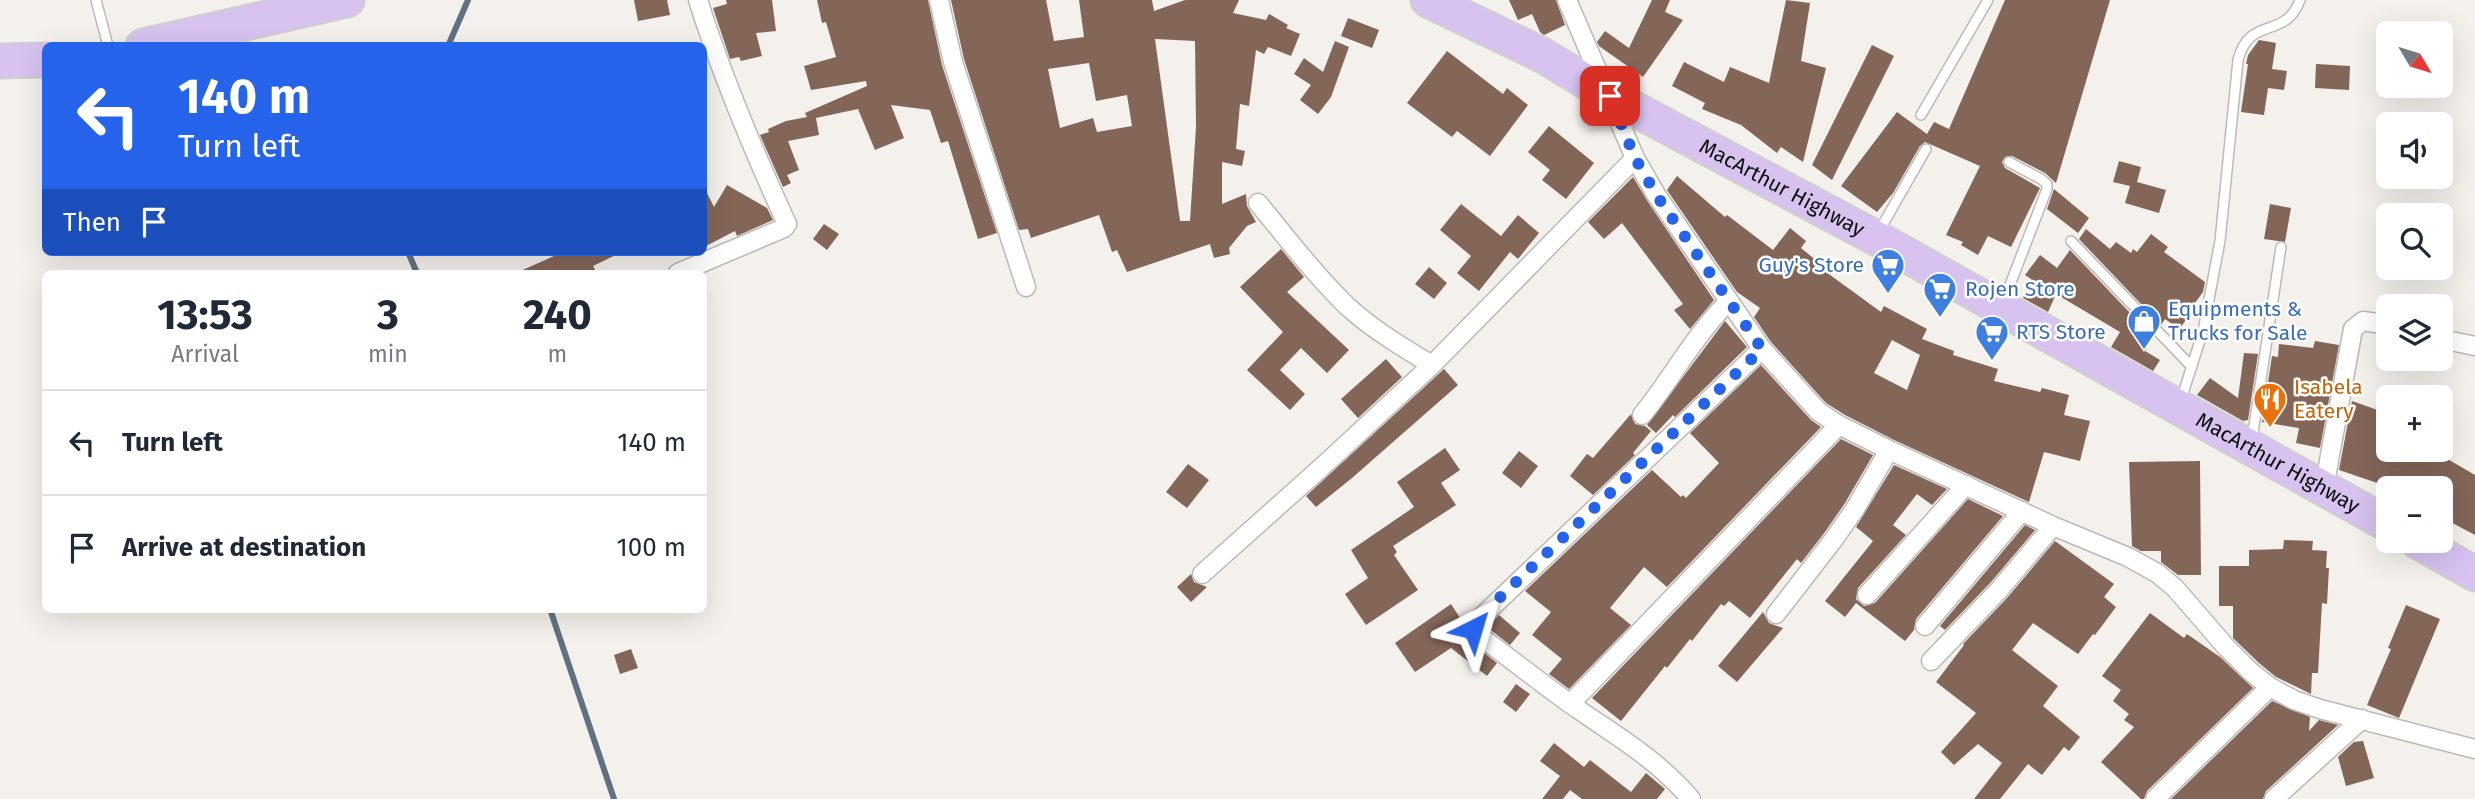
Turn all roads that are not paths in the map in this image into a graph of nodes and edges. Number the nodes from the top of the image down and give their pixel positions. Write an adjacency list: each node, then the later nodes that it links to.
1 (96, 0): 9 (lane)
2 (347, 0): 10 (highway)
3 (698, 0): 22 (street)
4 (939, 0): 23 (street)
5 (1428, 0): 13 (highway, MacArthur Highway)
6 (1567, 0): 13 (street)
7 (1988, 0): 14 (lane)
8 (2300, 0): 31 (lane)
9 (107, 42)
10 (161, 42)
11 (42, 60): 12 (highway)
12 (0, 61)
13 (1610, 96): 16 (street); 19 (highway, MacArthur Highway)
14 (1921, 116)
15 (1926, 149): 19 (lane)
16 (1635, 158): 24 (street); 30 (street)
17 (2009, 162): 25 (lane)
18 (1258, 203): 30 (street)
19 (1876, 238): 25 (highway, MacArthur Highway)
20 (2071, 241): 31 (lane)
21 (2281, 247): 35 (lane)
22 (685, 270)
23 (1026, 287)
24 (1728, 302): 29 (street); 33 (street)
25 (2001, 307): 32 (highway, MacArthur Highway)
26 (2376, 322): 38 (street)
27 (2453, 341): 28 (street)
28 (2475, 346)
29 (1762, 349): 34 (street); 50 (street)
30 (1432, 365): 44 (street)
31 (2192, 367): 32 (lane)
32 (2179, 407): 35 (highway, MacArthur Highway)
33 (1642, 415)
34 (1839, 425): 36 (street); 50 (street)
35 (2250, 447): 38 (highway, MacArthur Highway)
36 (1889, 450): 37 (street); 46 (street)
37 (1966, 485): 39 (street); 45 (street)
38 (2324, 488): 40 (highway, MacArthur Highway)
39 (2022, 511): 41 (street); 47 (street)
40 (2376, 518)
41 (2053, 526): 48 (street); 49 (street)
42 (2439, 553): 43 (highway)
43 (2475, 573)
44 (1202, 574)
45 (1867, 595)
46 (1776, 614)
47 (1925, 626)
48 (1931, 662)
49 (2270, 687): 51 (street); 54 (street)
50 (1570, 704): 53 (street)
51 (2362, 719): 52 (street); 55 (street)
52 (2475, 748)
53 (1690, 799)
54 (2155, 799)
55 (2274, 799)

